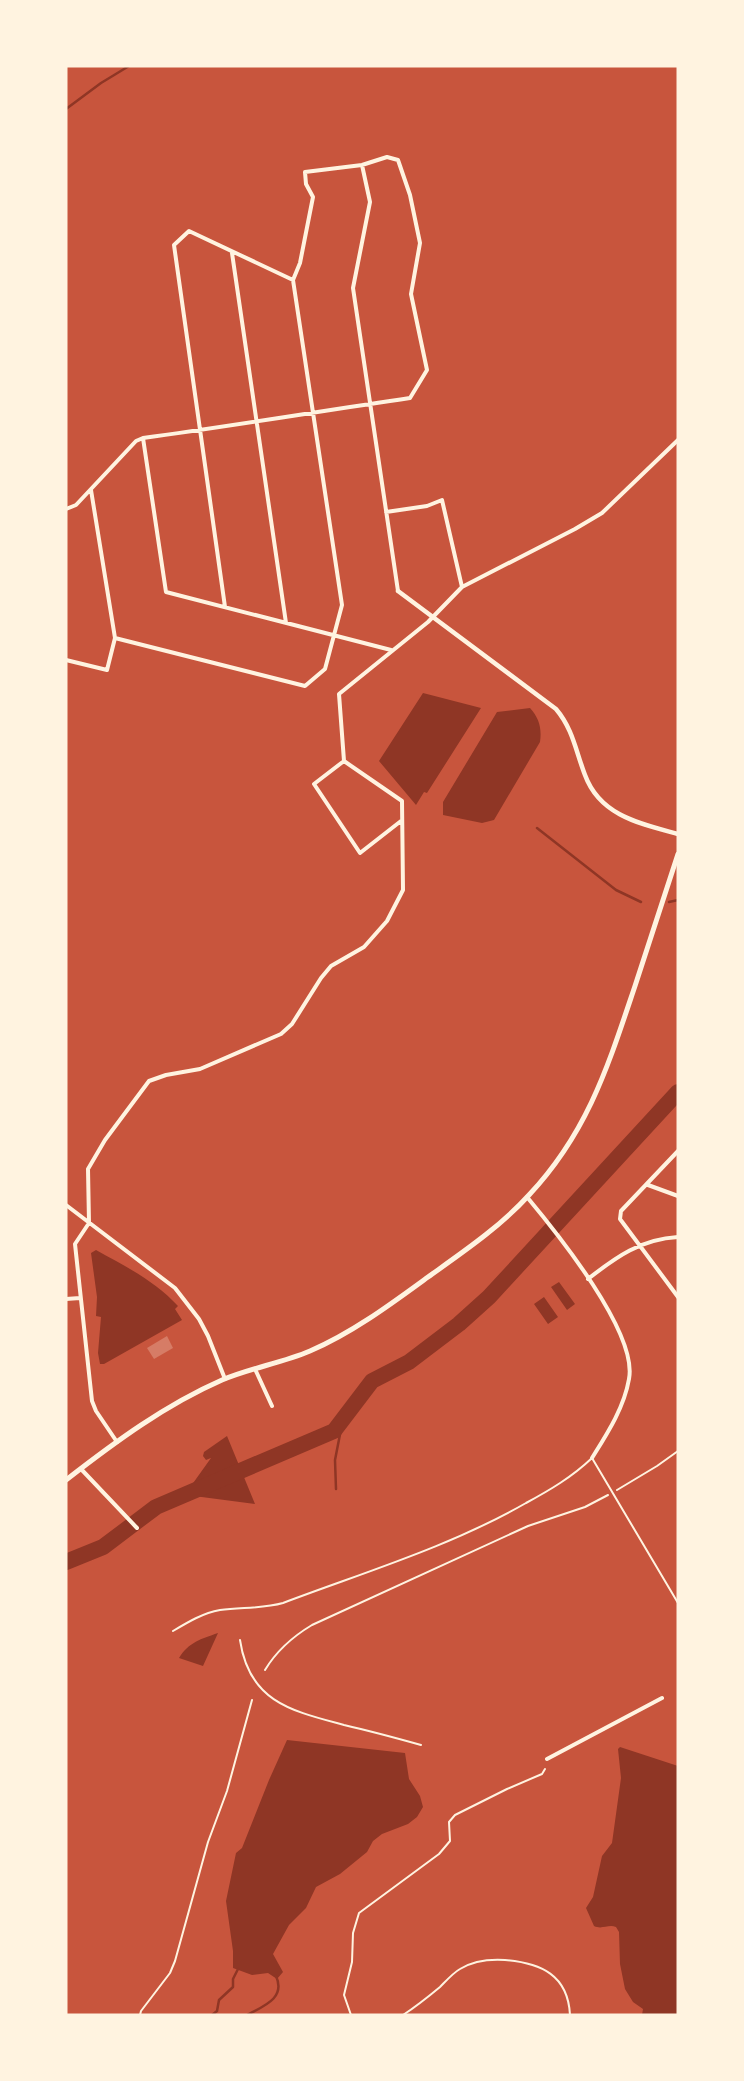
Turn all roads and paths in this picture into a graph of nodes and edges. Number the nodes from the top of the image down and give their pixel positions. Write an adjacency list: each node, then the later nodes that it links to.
1 (362, 165): 3 (street); 4 (street); 4 (street)
2 (232, 253): 3 (street); 6 (street); 7 (street)
3 (293, 280): 5 (street)
4 (370, 404): 5 (street); 12 (street)
5 (313, 412): 6 (street); 18 (street)
6 (257, 421): 7 (street); 17 (street)
7 (200, 430): 8 (street); 15 (street)
8 (143, 438): 10 (street); 15 (street)
9 (678, 440): 13 (street)
10 (91, 490): 11 (street); 19 (street)
11 (66, 509)
12 (386, 512): 13 (street); 14 (street)
13 (462, 587): 16 (street)
14 (398, 591): 16 (street)
15 (225, 606): 17 (street)
16 (431, 617): 20 (street); 24 (street)
17 (286, 623): 18 (street)
18 (334, 636): 19 (street); 20 (street)
19 (116, 638): 21 (street)
20 (392, 650): 22 (street)
21 (66, 660)
22 (344, 761): 23 (street); 23 (street)
23 (402, 821): 31 (street)
24 (678, 834)
25 (678, 854): 29 (main road)
26 (678, 1151): 27 (street)
27 (648, 1185): 28 (street); 33 (street)
28 (678, 1196)
29 (527, 1197): 34 (street); 38 (main road)
30 (66, 1205): 31 (street)
31 (89, 1223): 36 (street); 39 (street)
32 (678, 1238): 33 (street)
33 (639, 1245): 34 (street); 35 (street)
34 (588, 1279): 43 (street)
35 (678, 1297)
36 (80, 1298): 37 (street); 41 (street)
37 (66, 1299)
38 (255, 1369): 39 (main road); 40 (street)
39 (225, 1379): 41 (main road)
40 (272, 1406)
41 (117, 1442): 44 (main road)
42 (678, 1452): 46 (path)
43 (592, 1458): 49 (lane); 50 (lane)
44 (81, 1469): 45 (main road); 48 (street)
45 (66, 1480)
46 (627, 1485)
47 (604, 1497): 52 (path)
48 (137, 1528)
49 (678, 1603)
50 (173, 1631)
51 (240, 1640): 55 (path)
52 (265, 1670)
53 (662, 1698): 56 (street)
54 (252, 1700): 58 (path)
55 (422, 1745)
56 (547, 1759)
57 (545, 1769): 59 (path)
58 (140, 2015)
59 (351, 2015)
60 (404, 2015): 61 (path)
61 (570, 2015)

